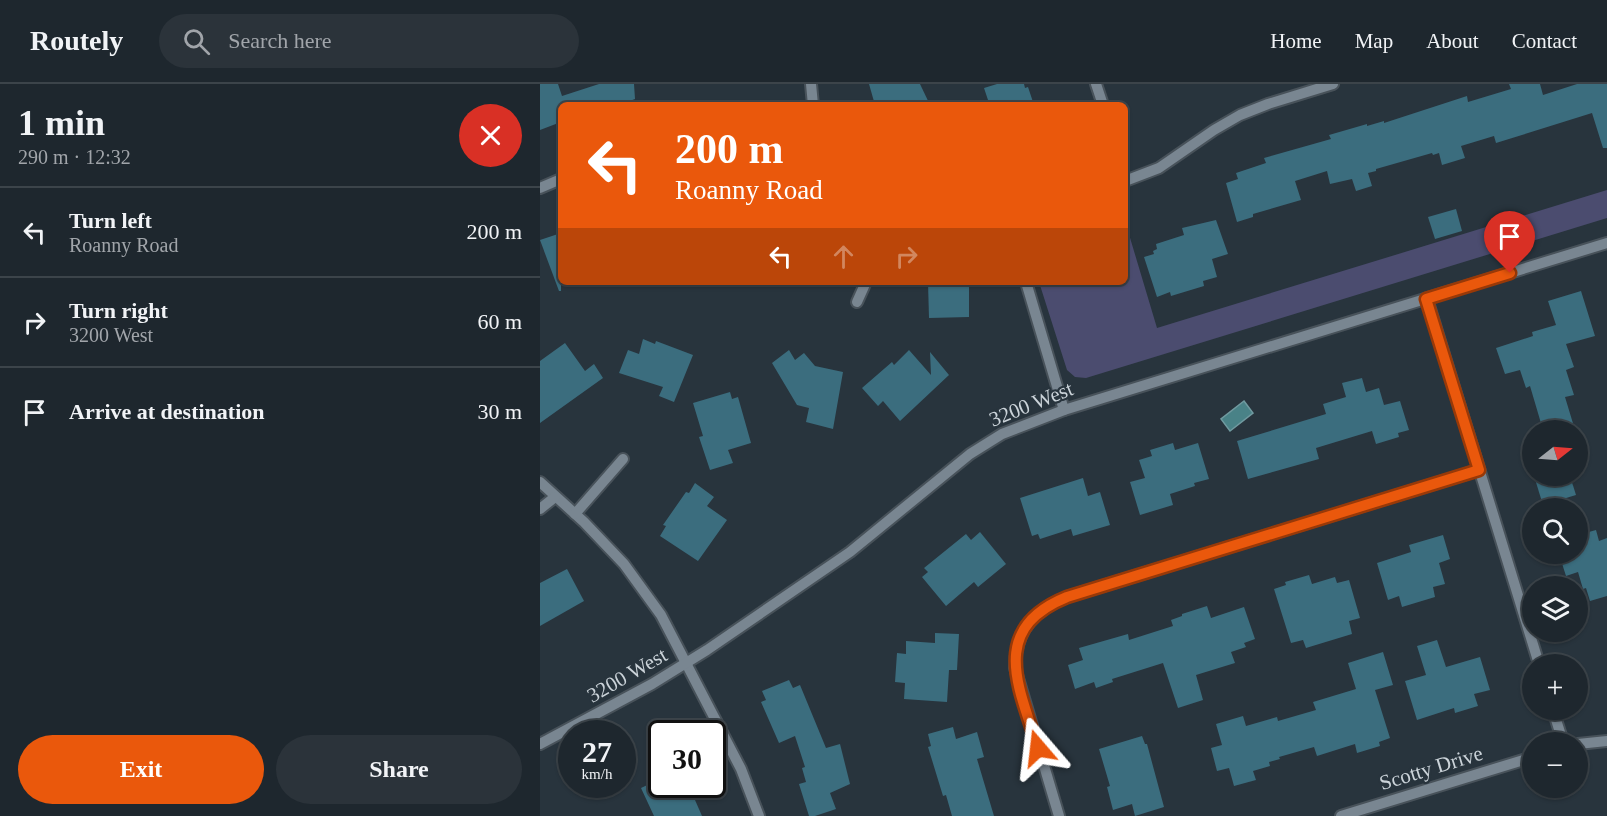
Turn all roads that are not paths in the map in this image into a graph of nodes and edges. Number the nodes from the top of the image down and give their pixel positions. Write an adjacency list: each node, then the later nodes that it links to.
1 (811, 84): 4 (street)
2 (1096, 84): 5 (street)
3 (1333, 84): 6 (street)
4 (813, 102)
5 (1102, 102)
6 (1128, 179)
7 (558, 180): 8 (street)
8 (540, 188)
9 (1607, 243): 12 (street, 3200 West)
10 (865, 285): 13 (street)
11 (1027, 285): 14 (street)
12 (1426, 299): 14 (street, 3200 West); 16 (street)
13 (857, 302)
14 (1064, 410): 22 (street, 3200 West)
15 (623, 459): 20 (street)
16 (1479, 470): 21 (street); 28 (street)
17 (540, 482): 18 (street)
18 (555, 497): 19 (street); 20 (street)
19 (540, 509)
20 (575, 514): 22 (street)
21 (1536, 654)
22 (686, 664): 25 (street, 3200 West); 27 (street)
23 (1607, 741): 24 (street)
24 (1588, 743)
25 (540, 744)
26 (1522, 760): 29 (street, Scotty Drive)
27 (759, 816)
28 (1059, 816)
29 (1341, 816)

